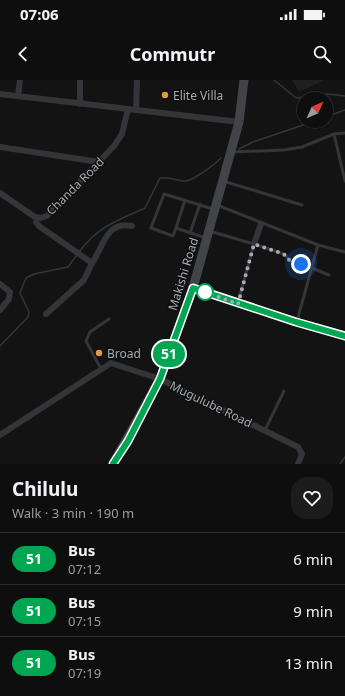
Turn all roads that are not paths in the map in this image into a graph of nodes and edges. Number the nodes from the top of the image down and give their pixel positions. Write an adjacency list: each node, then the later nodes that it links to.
1 (20, 80): 6 (street)
2 (80, 80): 7 (street)
3 (137, 80): 9 (street)
4 (244, 80): 10 (main road, Makishi Road)
5 (0, 94): 6 (street)
6 (18, 96): 7 (street)
7 (80, 104): 8 (street)
8 (128, 110): 9 (street); 15 (street, Chanda Road)
9 (136, 110): 10 (street)
10 (238, 122): 14 (main road, Makishi Road)
11 (345, 133): 12 (lane)
12 (334, 134): 14 (lane); 17 (lane)
13 (0, 147): 15 (street)
14 (230, 152): 16 (main road, Makishi Road)
15 (99, 162): 23 (street, Chanda Road)
16 (222, 180): 21 (lane); 22 (main road, Makishi Road)
17 (345, 181)
18 (0, 193): 23 (street, Chanda Road)
19 (185, 200): 20 (lane); 26 (lane); 26 (lane)
20 (200, 204): 22 (lane); 27 (lane)
21 (302, 205)
22 (215, 207): 24 (lane); 28 (main road, Makishi Road)
23 (37, 218): 32 (street)
24 (261, 224): 29 (street); 30 (lane)
25 (132, 226): 32 (street)
26 (176, 228): 27 (lane)
27 (190, 233): 28 (lane)
28 (207, 234): 29 (lane); 36 (main road, Makishi Road)
29 (254, 244): 33 (lane); 37 (lane)
30 (318, 245): 31 (lane); 33 (lane)
31 (345, 252)
32 (92, 263): 39 (street)
33 (312, 267): 34 (lane); 41 (lane)
34 (329, 275)
35 (0, 284): 38 (street)
36 (193, 288): 37 (main road); 44 (main road, Makishi Road)
37 (238, 304): 41 (main road)
38 (0, 310)
39 (46, 314)
40 (108, 319): 43 (lane)
41 (296, 322): 42 (main road)
42 (344, 335)
43 (101, 369): 44 (street, Mugulube Road); 47 (street, Mugulube Road)
44 (160, 379): 46 (street, Mugulube Road); 48 (main road, Makishi Road)
45 (284, 391): 46 (lane)
46 (265, 430): 49 (street, Mugulube Road)
47 (0, 435)
48 (114, 464)
49 (298, 464)

